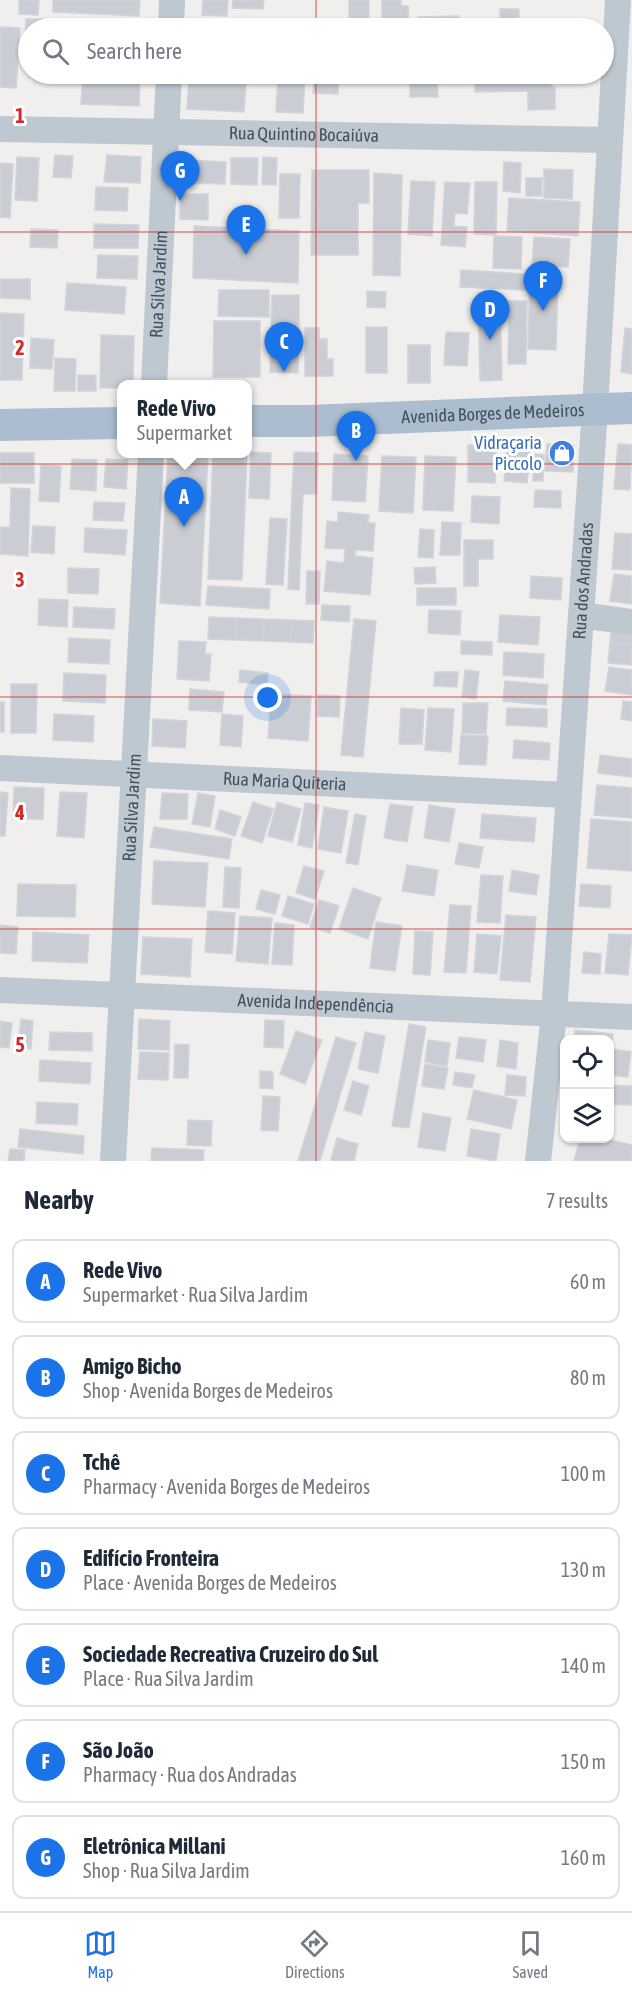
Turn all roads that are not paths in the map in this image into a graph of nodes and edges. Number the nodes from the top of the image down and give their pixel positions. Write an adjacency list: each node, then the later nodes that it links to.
1 (172, 0): 3 (street)
2 (618, 0): 4 (street, Rua dos Andradas)
3 (171, 18)
4 (614, 70)
5 (169, 84): 8 (street, Rua Silva Jardim)
6 (613, 84): 9 (street, Rua dos Andradas)
7 (0, 129): 8 (street, Rua Quintino Bocaiúva)
8 (167, 131): 9 (street, Rua Quintino Bocaiúva); 10 (street, Rua Silva Jardim)
9 (610, 140): 12 (street, Rua dos Andradas)
10 (154, 380)
11 (632, 408): 12 (main road, Avenida Borges de Medeiros)
12 (595, 409): 13 (main road, Avenida Borges de Medeiros); 17 (street, Rua dos Andradas)
13 (252, 421)
14 (117, 423): 15 (main road)
15 (0, 425)
16 (151, 458): 20 (street, Rua Silva Jardim)
17 (581, 615): 18 (street); 21 (street, Rua dos Andradas)
18 (632, 622)
19 (0, 768): 20 (street, Rua Maria Quiteria)
20 (134, 774): 21 (street, Rua Maria Quiteria); 23 (street, Rua Silva Jardim)
21 (568, 795): 24 (street, Rua dos Andradas)
22 (0, 990): 23 (street, Avenida Independência)
23 (122, 995): 24 (street, Avenida Independência); 26 (street, Rua Silva Jardim)
24 (554, 1014): 25 (street, Avenida Independência); 27 (street, Rua dos Andradas)
25 (632, 1017)
26 (113, 1161)
27 (538, 1161)

